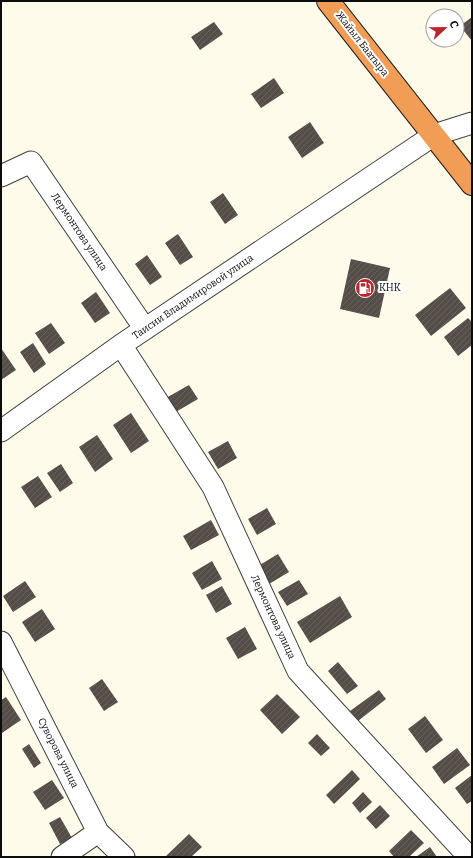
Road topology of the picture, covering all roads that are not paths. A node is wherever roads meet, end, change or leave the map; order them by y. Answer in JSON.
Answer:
{"nodes":[{"id":1,"x":328,"y":1,"type":"edge"},
{"id":2,"x":472,"y":123,"type":"edge"},
{"id":3,"x":434,"y":135,"type":"junction"},
{"id":4,"x":1,"y":176,"type":"edge"},
{"id":5,"x":472,"y":184,"type":"edge"},
{"id":6,"x":145,"y":329,"type":"junction"},
{"id":7,"x":121,"y":345,"type":"junction"},
{"id":8,"x":1,"y":431,"type":"edge"},
{"id":9,"x":1,"y":642,"type":"edge"},
{"id":10,"x":98,"y":832,"type":"junction"},
{"id":11,"x":62,"y":857,"type":"edge"},
{"id":12,"x":124,"y":857,"type":"edge"},
{"id":13,"x":469,"y":857,"type":"edge"}],
"edges":[{"from":1,"to":3,"type":"highway","name":"Жайыл Баатыра"},
{"from":2,"to":3,"type":"street"},
{"from":3,"to":5,"type":"highway","name":"Жайыл Баатыра"},
{"from":3,"to":6,"type":"street","name":"Таисии Владимировой улица"},
{"from":4,"to":6,"type":"street","name":"Лермонтова улица"},
{"from":6,"to":7,"type":"street","name":"Таисии Владимировой улица"},
{"from":7,"to":8,"type":"street","name":"Таисии Владимировой улица"},
{"from":7,"to":13,"type":"street","name":"Лермонтова улица"},
{"from":9,"to":10,"type":"street","name":"Суворова улица"},
{"from":10,"to":11,"type":"street"},
{"from":10,"to":12,"type":"street","name":"Суворова улица"}]}
